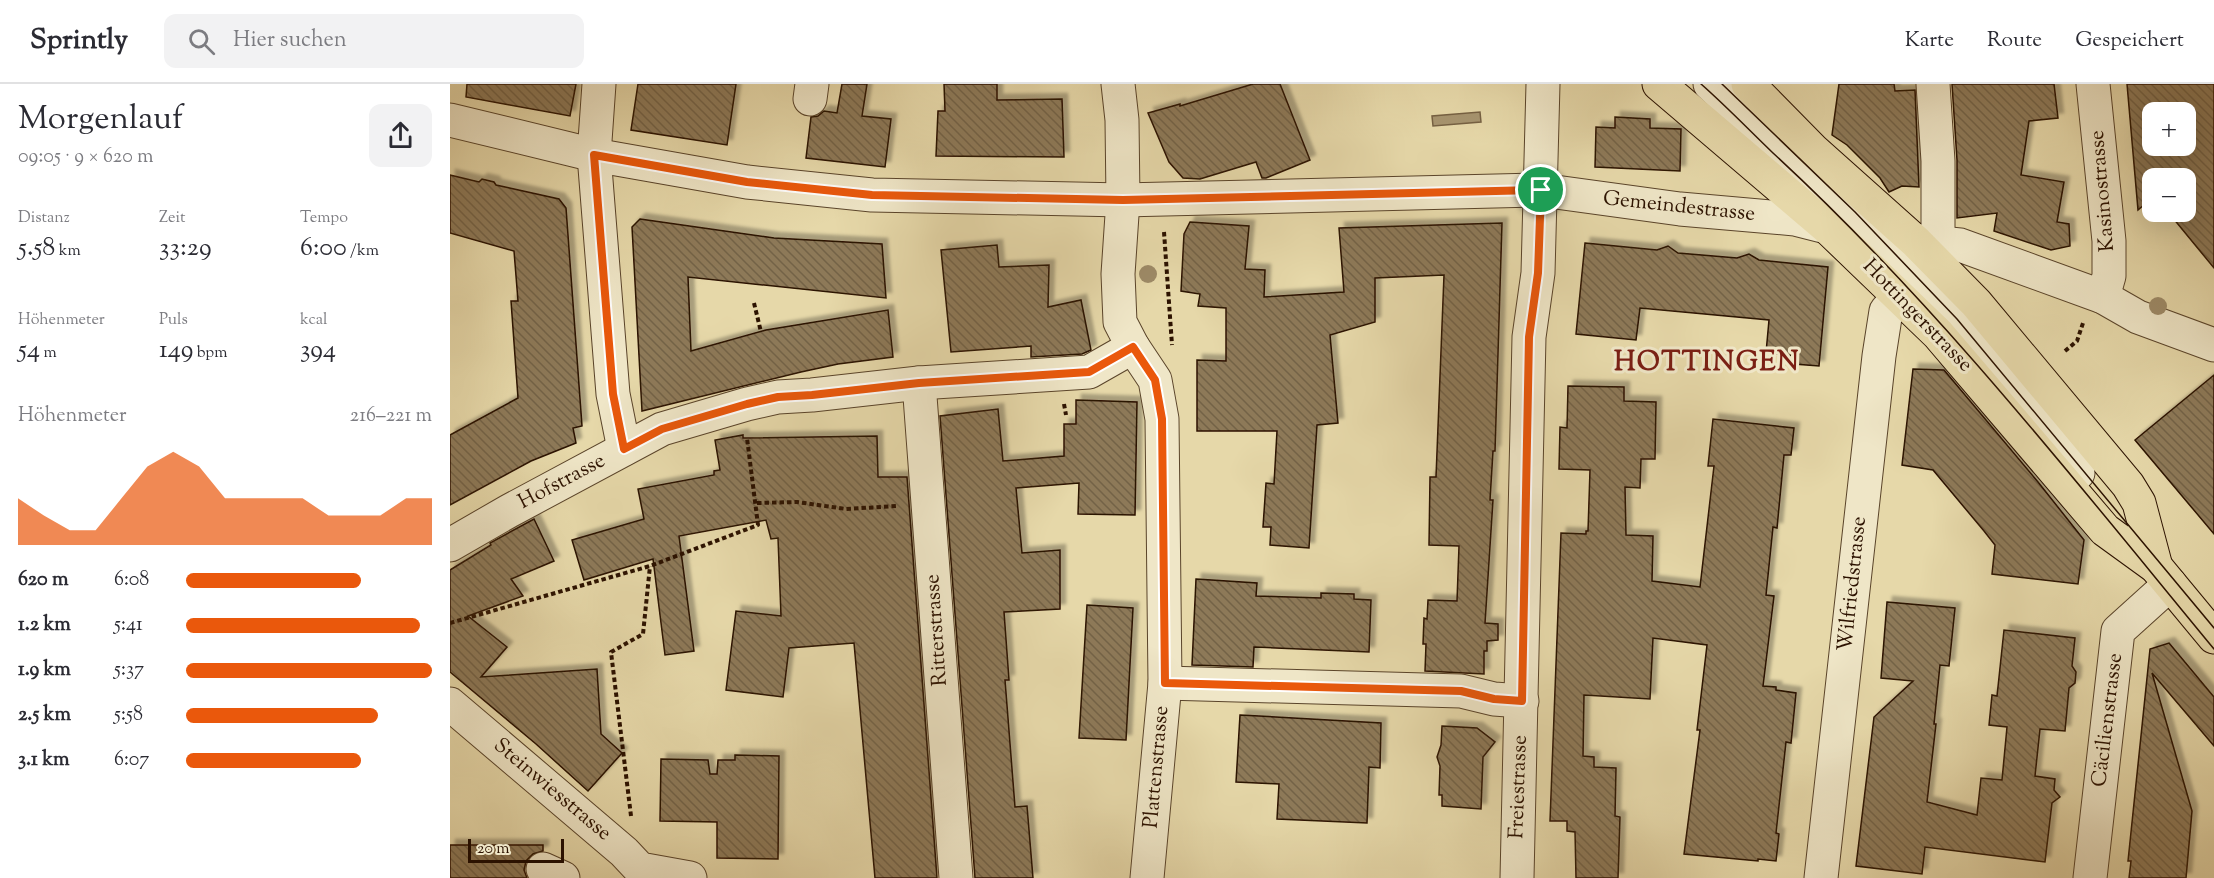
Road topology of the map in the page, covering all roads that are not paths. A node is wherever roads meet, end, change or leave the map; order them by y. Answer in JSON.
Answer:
{"nodes":[{"id":1,"x":599,"y":84,"type":"edge"},
{"id":2,"x":1118,"y":84,"type":"edge"},
{"id":3,"x":1543,"y":84,"type":"edge"},
{"id":4,"x":1659,"y":84,"type":"edge"},
{"id":5,"x":1710,"y":84,"type":"edge"},
{"id":6,"x":1748,"y":84,"type":"edge"},
{"id":7,"x":1933,"y":84,"type":"edge"},
{"id":8,"x":2093,"y":84,"type":"edge"},
{"id":9,"x":450,"y":120,"type":"edge"},
{"id":10,"x":594,"y":155,"type":"junction"},
{"id":11,"x":1541,"y":190,"type":"junction"},
{"id":12,"x":1123,"y":200,"type":"junction"},
{"id":13,"x":1828,"y":228,"type":"junction"},
{"id":14,"x":1869,"y":236,"type":"junction"},
{"id":15,"x":1927,"y":242,"type":"junction"},
{"id":16,"x":1899,"y":296,"type":"junction"},
{"id":17,"x":2095,"y":305,"type":"junction"},
{"id":18,"x":2214,"y":345,"type":"edge"},
{"id":19,"x":1133,"y":347,"type":"junction"},
{"id":20,"x":919,"y":383,"type":"junction"},
{"id":21,"x":624,"y":449,"type":"junction"},
{"id":22,"x":450,"y":545,"type":"edge"},
{"id":23,"x":2163,"y":575,"type":"junction"},
{"id":24,"x":2214,"y":637,"type":"edge"},
{"id":25,"x":1165,"y":683,"type":"junction"},
{"id":26,"x":1522,"y":701,"type":"junction"},
{"id":27,"x":450,"y":704,"type":"edge"},
{"id":28,"x":638,"y":874,"type":"edge"},
{"id":29,"x":690,"y":878,"type":"edge"},
{"id":30,"x":956,"y":878,"type":"edge"},
{"id":31,"x":1147,"y":878,"type":"edge"},
{"id":32,"x":1517,"y":878,"type":"edge"},
{"id":33,"x":1821,"y":878,"type":"edge"},
{"id":34,"x":2090,"y":878,"type":"edge"}],
"edges":[{"from":1,"to":10,"type":"street"},
{"from":2,"to":12,"type":"street","name":"Plattenstrasse"},
{"from":3,"to":11,"type":"street","name":"Freiestrasse"},
{"from":4,"to":13,"type":"main road","name":"Hottingerstrasse"},
{"from":5,"to":14,"type":"street","name":"Hottingerstrasse"},
{"from":6,"to":15,"type":"main road","name":"Hottingerstrasse"},
{"from":7,"to":15,"type":"street"},
{"from":8,"to":17,"type":"street","name":"Kasinostrasse"},
{"from":9,"to":10,"type":"street","name":"Gemeindestrasse"},
{"from":10,"to":12,"type":"street","name":"Gemeindestrasse"},
{"from":10,"to":21,"type":"street"},
{"from":11,"to":12,"type":"street","name":"Gemeindestrasse"},
{"from":11,"to":13,"type":"street","name":"Gemeindestrasse"},
{"from":11,"to":26,"type":"street","name":"Freiestrasse"},
{"from":12,"to":19,"type":"street","name":"Plattenstrasse"},
{"from":13,"to":14,"type":"street","name":"Gemeindestrasse"},
{"from":13,"to":16,"type":"main road","name":"Hottingerstrasse"},
{"from":14,"to":15,"type":"street","name":"Gemeindestrasse"},
{"from":14,"to":23,"type":"street","name":"Hottingerstrasse"},
{"from":15,"to":17,"type":"street","name":"Gemeindestrasse"},
{"from":15,"to":23,"type":"main road","name":"Hottingerstrasse"},
{"from":16,"to":23,"type":"main road","name":"Hottingerstrasse"},
{"from":16,"to":33,"type":"street","name":"Wilfriedstrasse"},
{"from":17,"to":18,"type":"street","name":"Gemeindestrasse"},
{"from":19,"to":20,"type":"street","name":"Hofstrasse"},
{"from":19,"to":25,"type":"street","name":"Plattenstrasse"},
{"from":20,"to":21,"type":"street","name":"Hofstrasse"},
{"from":20,"to":30,"type":"street","name":"Ritterstrasse"},
{"from":21,"to":22,"type":"street","name":"Hofstrasse"},
{"from":23,"to":24,"type":"main road","name":"Hottingerstrasse"},
{"from":23,"to":34,"type":"street","name":"Cäcilienstrasse"},
{"from":25,"to":26,"type":"street"},
{"from":25,"to":31,"type":"street","name":"Plattenstrasse"},
{"from":26,"to":32,"type":"street","name":"Freiestrasse"},
{"from":27,"to":28,"type":"street","name":"Steinwiesstrasse"},
{"from":28,"to":29,"type":"street","name":"Steinwiesstrasse"}]}
